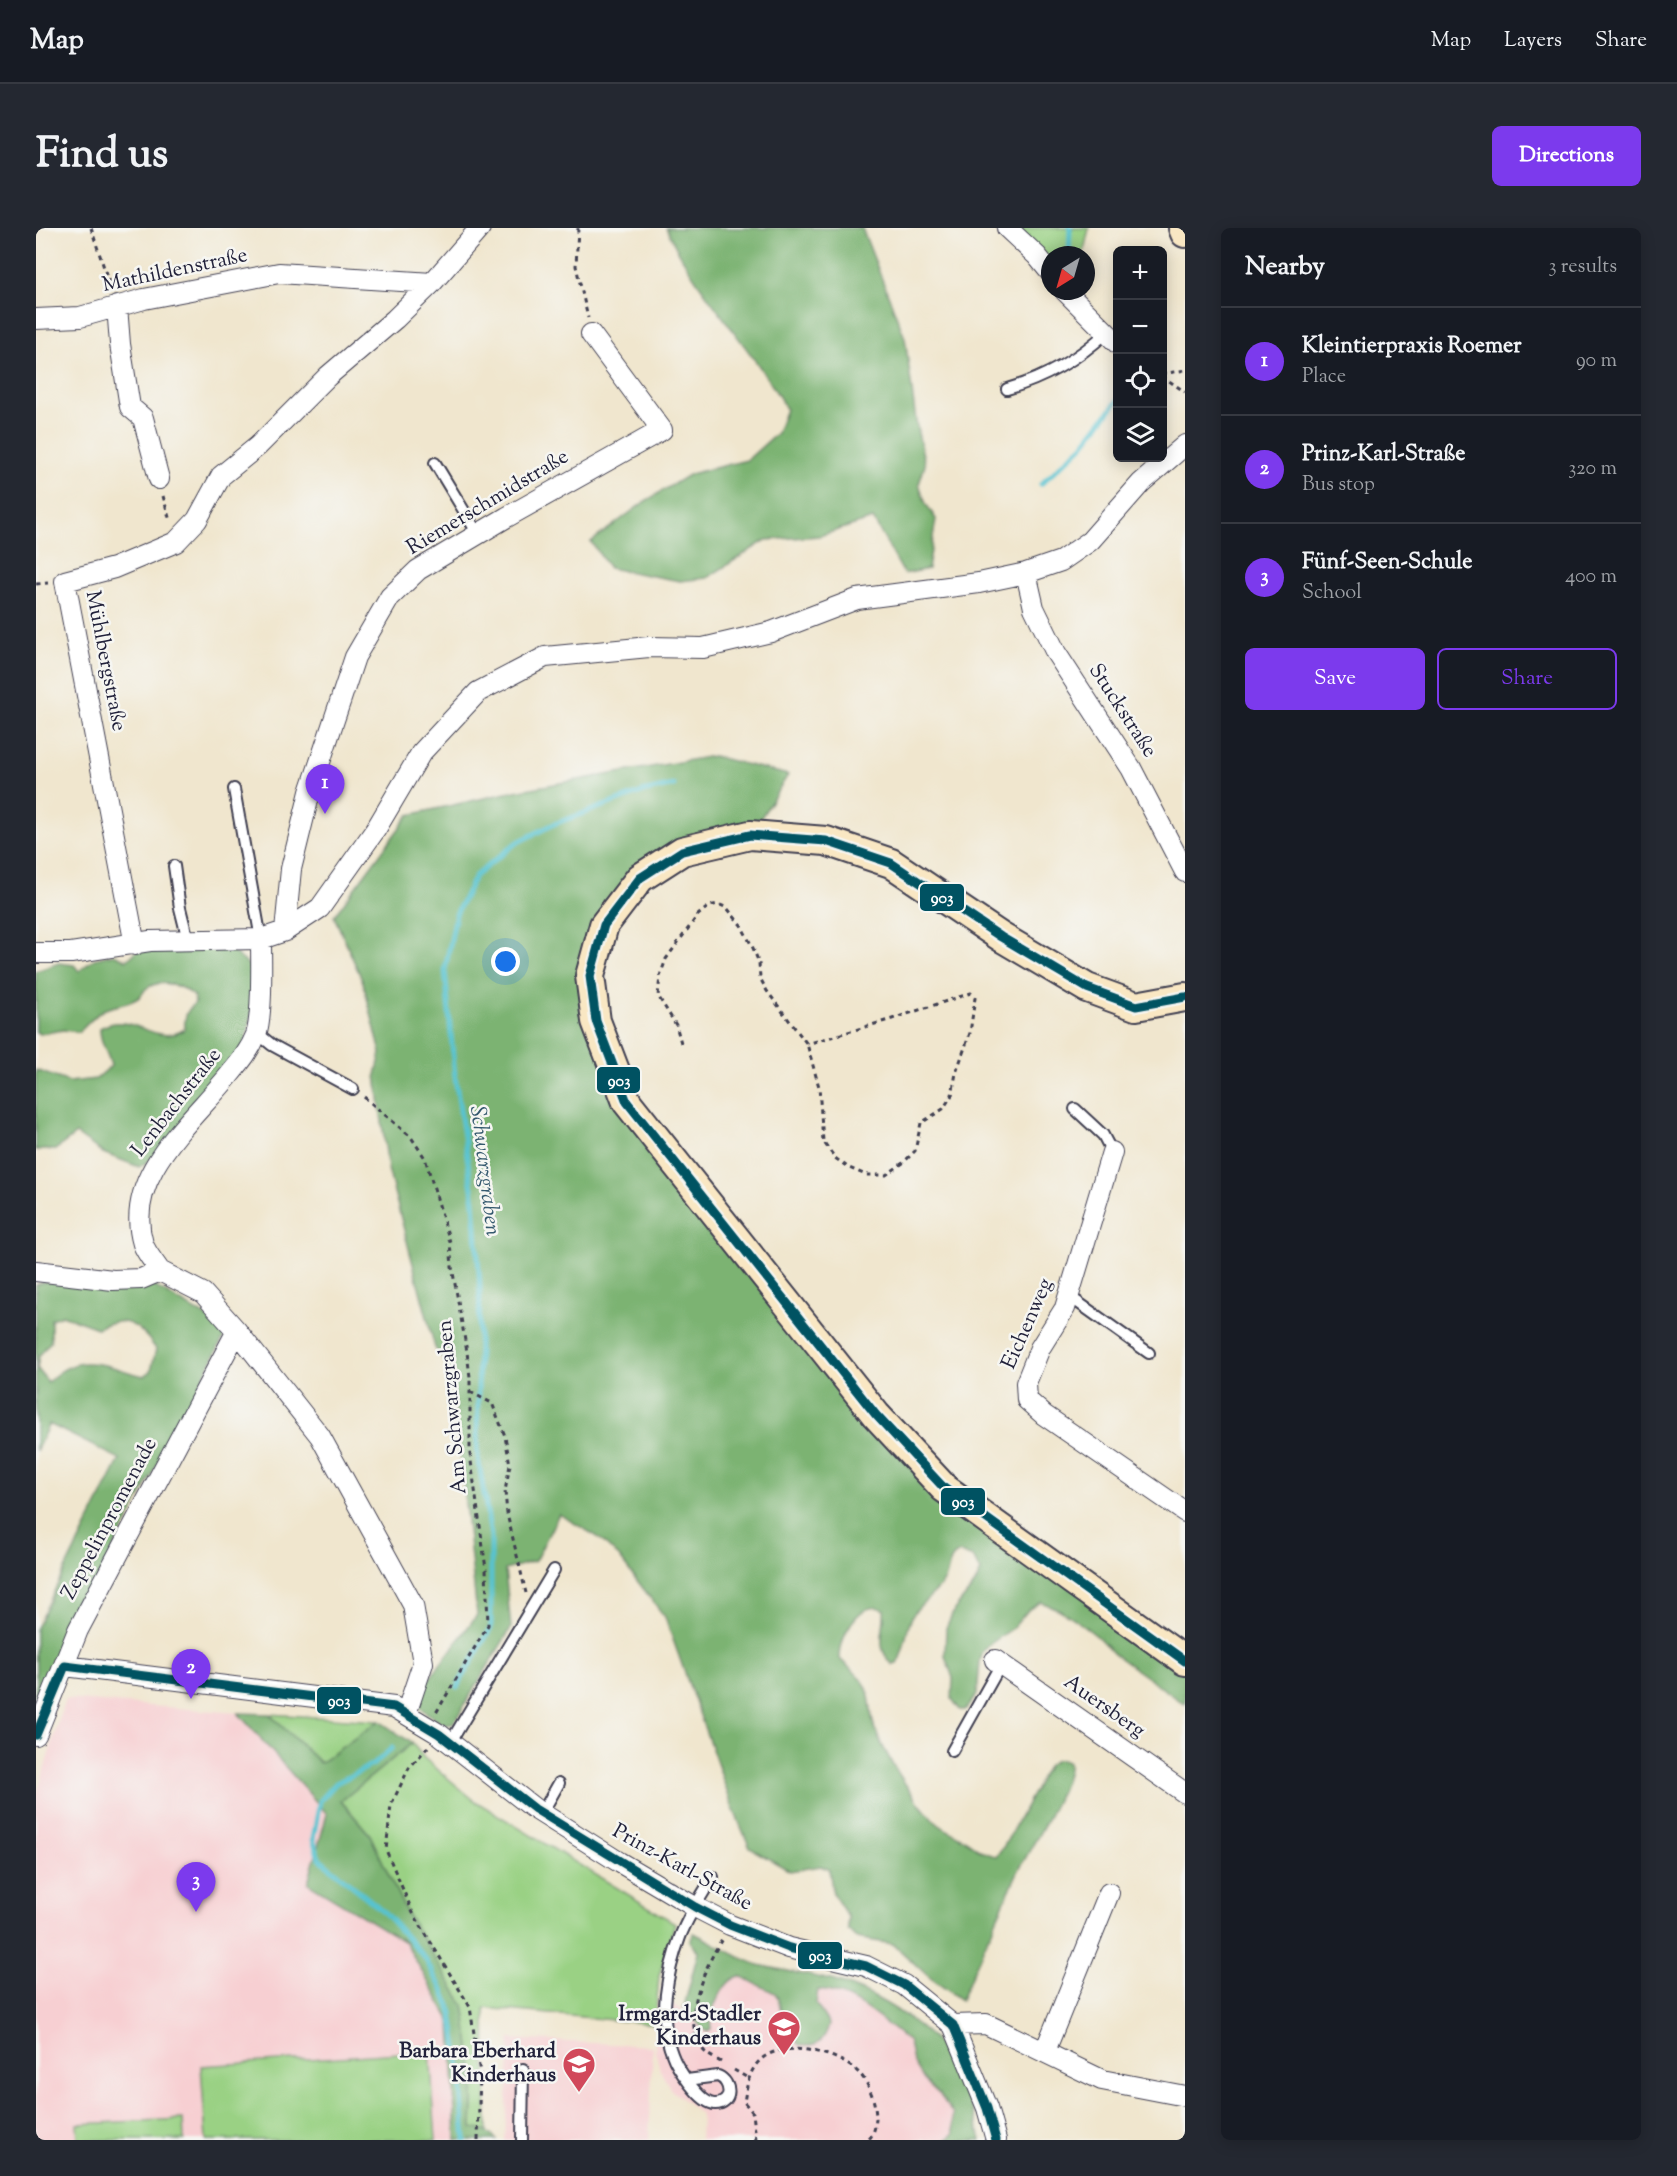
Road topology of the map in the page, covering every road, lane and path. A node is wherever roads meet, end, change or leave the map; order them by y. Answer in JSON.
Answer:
{"nodes":[{"id":1,"x":91,"y":228,"type":"edge"},
{"id":2,"x":480,"y":228,"type":"edge"},
{"id":3,"x":578,"y":228,"type":"edge"},
{"id":4,"x":1007,"y":228,"type":"edge"},
{"id":5,"x":1183,"y":228,"type":"edge"},
{"id":6,"x":1185,"y":233,"type":"edge"},
{"id":7,"x":1041,"y":261,"type":"edge"},
{"id":8,"x":432,"y":284,"type":"junction"},
{"id":9,"x":1074,"y":300,"type":"edge"},
{"id":10,"x":117,"y":306,"type":"junction"},
{"id":11,"x":36,"y":319,"type":"edge"},
{"id":12,"x":591,"y":334,"type":"joint"},
{"id":13,"x":1112,"y":338,"type":"edge"},
{"id":14,"x":1185,"y":370,"type":"edge"},
{"id":15,"x":1167,"y":373,"type":"edge"},
{"id":16,"x":1167,"y":379,"type":"edge"},
{"id":17,"x":1007,"y":389,"type":"dead end"},
{"id":18,"x":1185,"y":392,"type":"edge"},
{"id":19,"x":1185,"y":445,"type":"edge"},
{"id":20,"x":435,"y":463,"type":"dead end"},
{"id":21,"x":159,"y":479,"type":"joint"},
{"id":22,"x":478,"y":534,"type":"junction"},
{"id":23,"x":176,"y":542,"type":"junction"},
{"id":24,"x":1026,"y":573,"type":"junction"},
{"id":25,"x":234,"y":789,"type":"dead end"},
{"id":26,"x":174,"y":866,"type":"dead end"},
{"id":27,"x":1185,"y":872,"type":"edge"},
{"id":28,"x":285,"y":931,"type":"junction"},
{"id":29,"x":261,"y":939,"type":"junction"},
{"id":30,"x":188,"y":940,"type":"junction"},
{"id":31,"x":135,"y":945,"type":"junction"},
{"id":32,"x":36,"y":953,"type":"edge"},
{"id":33,"x":1185,"y":997,"type":"edge"},
{"id":34,"x":256,"y":1033,"type":"junction"},
{"id":35,"x":681,"y":1043,"type":"dead end"},
{"id":36,"x":807,"y":1044,"type":"junction"},
{"id":37,"x":353,"y":1089,"type":"joint"},
{"id":38,"x":1075,"y":1109,"type":"dead end"},
{"id":39,"x":1112,"y":1152,"type":"joint"},
{"id":40,"x":36,"y":1270,"type":"edge"},
{"id":41,"x":160,"y":1271,"type":"junction"},
{"id":42,"x":1069,"y":1296,"type":"junction"},
{"id":43,"x":237,"y":1331,"type":"junction"},
{"id":44,"x":1149,"y":1353,"type":"dead end"},
{"id":45,"x":470,"y":1392,"type":"junction"},
{"id":46,"x":1185,"y":1512,"type":"edge"},
{"id":47,"x":554,"y":1570,"type":"dead end"},
{"id":48,"x":530,"y":1610,"type":"junction"},
{"id":49,"x":998,"y":1661,"type":"joint"},
{"id":50,"x":1185,"y":1661,"type":"edge"},
{"id":51,"x":65,"y":1666,"type":"junction"},
{"id":52,"x":440,"y":1707,"type":"dead end"},
{"id":53,"x":406,"y":1714,"type":"junction"},
{"id":54,"x":36,"y":1735,"type":"edge"},
{"id":55,"x":445,"y":1738,"type":"junction"},
{"id":56,"x":952,"y":1751,"type":"dead end"},
{"id":57,"x":560,"y":1783,"type":"dead end"},
{"id":58,"x":1185,"y":1793,"type":"edge"},
{"id":59,"x":542,"y":1813,"type":"junction"},
{"id":60,"x":713,"y":1877,"type":"dead end"},
{"id":61,"x":1109,"y":1893,"type":"dead end"},
{"id":62,"x":695,"y":1907,"type":"junction"},
{"id":63,"x":730,"y":1925,"type":"junction"},
{"id":64,"x":954,"y":2025,"type":"junction"},
{"id":65,"x":1045,"y":2051,"type":"junction"},
{"id":66,"x":722,"y":2062,"type":"dead end"},
{"id":67,"x":730,"y":2068,"type":"dead end"},
{"id":68,"x":523,"y":2069,"type":"dead end"},
{"id":69,"x":748,"y":2078,"type":"junction"},
{"id":70,"x":687,"y":2080,"type":"dead end"},
{"id":71,"x":1185,"y":2096,"type":"edge"},
{"id":72,"x":478,"y":2140,"type":"edge"},
{"id":73,"x":522,"y":2140,"type":"edge"},
{"id":74,"x":756,"y":2140,"type":"edge"},
{"id":75,"x":868,"y":2140,"type":"edge"},
{"id":76,"x":996,"y":2140,"type":"edge"}],
"edges":[{"from":1,"to":10,"type":"path"},
{"from":2,"to":8,"type":"street","name":"Mühlbergstraße"},
{"from":3,"to":12,"type":"path"},
{"from":4,"to":7,"type":"street"},
{"from":5,"to":6,"type":"street"},
{"from":8,"to":10,"type":"street","name":"Mathildenstraße"},
{"from":8,"to":23,"type":"street","name":"Mühlbergstraße"},
{"from":9,"to":13,"type":"street"},
{"from":10,"to":11,"type":"street","name":"Mathildenstraße"},
{"from":10,"to":21,"type":"street"},
{"from":12,"to":22,"type":"street","name":"Riemerschmidstraße"},
{"from":13,"to":17,"type":"lane"},
{"from":14,"to":15,"type":"path"},
{"from":16,"to":18,"type":"path"},
{"from":19,"to":24,"type":"street"},
{"from":20,"to":22,"type":"lane"},
{"from":21,"to":23,"type":"path"},
{"from":22,"to":28,"type":"street","name":"Riemerschmidstraße"},
{"from":23,"to":31,"type":"street","name":"Mühlbergstraße"},
{"from":24,"to":27,"type":"street","name":"Stuckstraße"},
{"from":24,"to":28,"type":"street"},
{"from":25,"to":29,"type":"lane"},
{"from":26,"to":30,"type":"lane"},
{"from":28,"to":29,"type":"street"},
{"from":29,"to":30,"type":"street"},
{"from":29,"to":34,"type":"street","name":"Lenbachstraße"},
{"from":30,"to":31,"type":"street"},
{"from":31,"to":32,"type":"street"},
{"from":33,"to":50,"type":"street"},
{"from":34,"to":37,"type":"lane"},
{"from":34,"to":41,"type":"street","name":"Lenbachstraße"},
{"from":35,"to":36,"type":"path"},
{"from":36,"to":36,"type":"path"},
{"from":37,"to":45,"type":"path","name":"Am Schwarzgraben"},
{"from":38,"to":39,"type":"lane"},
{"from":39,"to":42,"type":"street","name":"Eichenweg"},
{"from":40,"to":41,"type":"street"},
{"from":41,"to":43,"type":"street"},
{"from":42,"to":44,"type":"lane"},
{"from":42,"to":46,"type":"street","name":"Eichenweg"},
{"from":43,"to":51,"type":"street","name":"Zeppelinpromenade"},
{"from":43,"to":53,"type":"street"},
{"from":45,"to":48,"type":"path"},
{"from":45,"to":52,"type":"path","name":"Am Schwarzgraben"},
{"from":47,"to":48,"type":"lane"},
{"from":48,"to":55,"type":"lane"},
{"from":49,"to":56,"type":"lane"},
{"from":49,"to":58,"type":"street","name":"Auersberg"},
{"from":51,"to":53,"type":"street","name":"Prinz-Karl-Straße"},
{"from":51,"to":54,"type":"street","name":"Zeppelinpromenade"},
{"from":53,"to":55,"type":"street","name":"Prinz-Karl-Straße"},
{"from":55,"to":59,"type":"street","name":"Prinz-Karl-Straße"},
{"from":55,"to":72,"type":"path"},
{"from":57,"to":59,"type":"lane"},
{"from":59,"to":62,"type":"street","name":"Prinz-Karl-Straße"},
{"from":60,"to":62,"type":"lane"},
{"from":61,"to":65,"type":"street"},
{"from":62,"to":63,"type":"street","name":"Prinz-Karl-Straße"},
{"from":62,"to":70,"type":"lane"},
{"from":63,"to":64,"type":"street","name":"Prinz-Karl-Straße"},
{"from":63,"to":66,"type":"path"},
{"from":64,"to":65,"type":"street"},
{"from":64,"to":76,"type":"street","name":"Prinz-Karl-Straße"},
{"from":65,"to":71,"type":"street"},
{"from":67,"to":69,"type":"path"},
{"from":68,"to":73,"type":"lane"},
{"from":69,"to":74,"type":"path"},
{"from":69,"to":75,"type":"path"}]}
